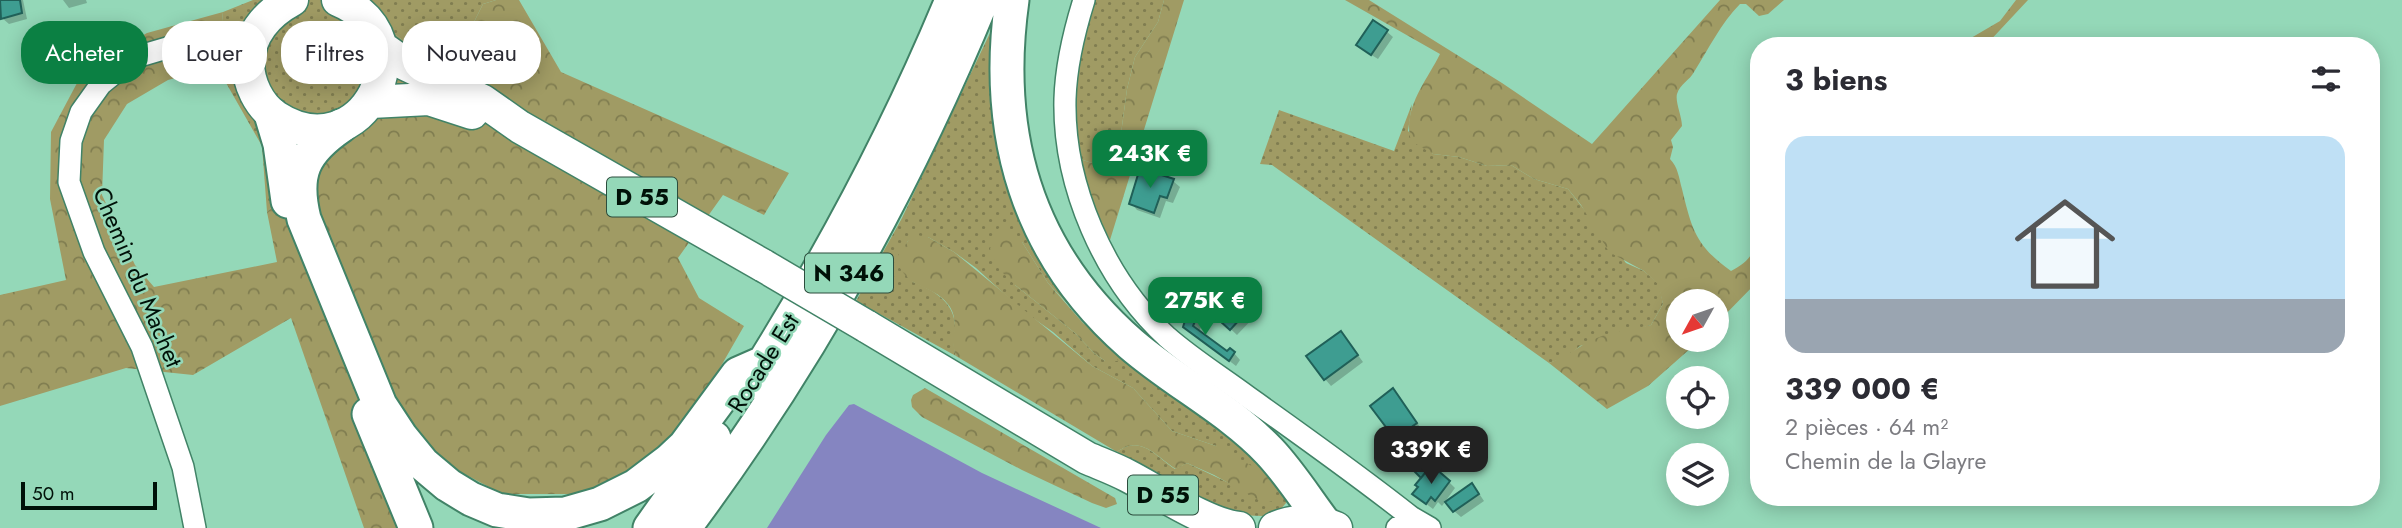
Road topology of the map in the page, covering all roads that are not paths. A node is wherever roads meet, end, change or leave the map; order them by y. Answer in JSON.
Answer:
{"nodes":[{"id":1,"x":292,"y":0,"type":"edge"},
{"id":2,"x":952,"y":0,"type":"edge"},
{"id":3,"x":982,"y":0,"type":"edge"},
{"id":4,"x":1012,"y":0,"type":"edge"},
{"id":5,"x":1084,"y":0,"type":"edge"},
{"id":6,"x":345,"y":2,"type":"edge"},
{"id":7,"x":264,"y":21,"type":"edge"},
{"id":8,"x":368,"y":21,"type":"edge"},
{"id":9,"x":162,"y":49,"type":"edge"},
{"id":10,"x":388,"y":52,"type":"edge"},
{"id":11,"x":251,"y":84,"type":"edge"},
{"id":12,"x":380,"y":84,"type":"edge"},
{"id":13,"x":371,"y":102,"type":"junction"},
{"id":14,"x":271,"y":114,"type":"junction"},
{"id":15,"x":341,"y":126,"type":"junction"},
{"id":16,"x":520,"y":127,"type":"junction"},
{"id":17,"x":763,"y":363,"type":"junction"},
{"id":18,"x":1087,"y":458,"type":"junction"},
{"id":19,"x":1404,"y":522,"type":"edge"},
{"id":20,"x":1330,"y":525,"type":"edge"},
{"id":21,"x":195,"y":528,"type":"edge"},
{"id":22,"x":416,"y":528,"type":"edge"},
{"id":23,"x":650,"y":528,"type":"edge"},
{"id":24,"x":684,"y":528,"type":"edge"},
{"id":25,"x":1184,"y":528,"type":"edge"},
{"id":26,"x":1239,"y":528,"type":"edge"},
{"id":27,"x":1275,"y":528,"type":"edge"},
{"id":28,"x":1430,"y":528,"type":"edge"}],
"edges":[{"from":1,"to":7,"type":"main road"},
{"from":2,"to":17,"type":"highway","name":"Rocade Est","number":"N 346"},
{"from":3,"to":24,"type":"highway","name":"Rocade Est","number":"N 346"},
{"from":4,"to":20,"type":"highway"},
{"from":5,"to":19,"type":"street"},
{"from":6,"to":8,"type":"main road"},
{"from":9,"to":21,"type":"street","name":"Chemin du Machet"},
{"from":10,"to":16,"type":"main road","number":"D 55"},
{"from":11,"to":14,"type":"main road"},
{"from":12,"to":13,"type":"main road"},
{"from":13,"to":15,"type":"main road"},
{"from":13,"to":16,"type":"main road","number":"D 55"},
{"from":14,"to":15,"type":"main road"},
{"from":14,"to":22,"type":"highway"},
{"from":15,"to":17,"type":"highway"},
{"from":16,"to":18,"type":"main road","number":"D 55","bridge":true},
{"from":17,"to":23,"type":"highway","name":"Rocade Est","number":"N 346"},
{"from":18,"to":25,"type":"main road","number":"D 55"},
{"from":18,"to":26,"type":"main road","number":"D 55"},
{"from":19,"to":28,"type":"street"},
{"from":20,"to":27,"type":"main road"}]}
